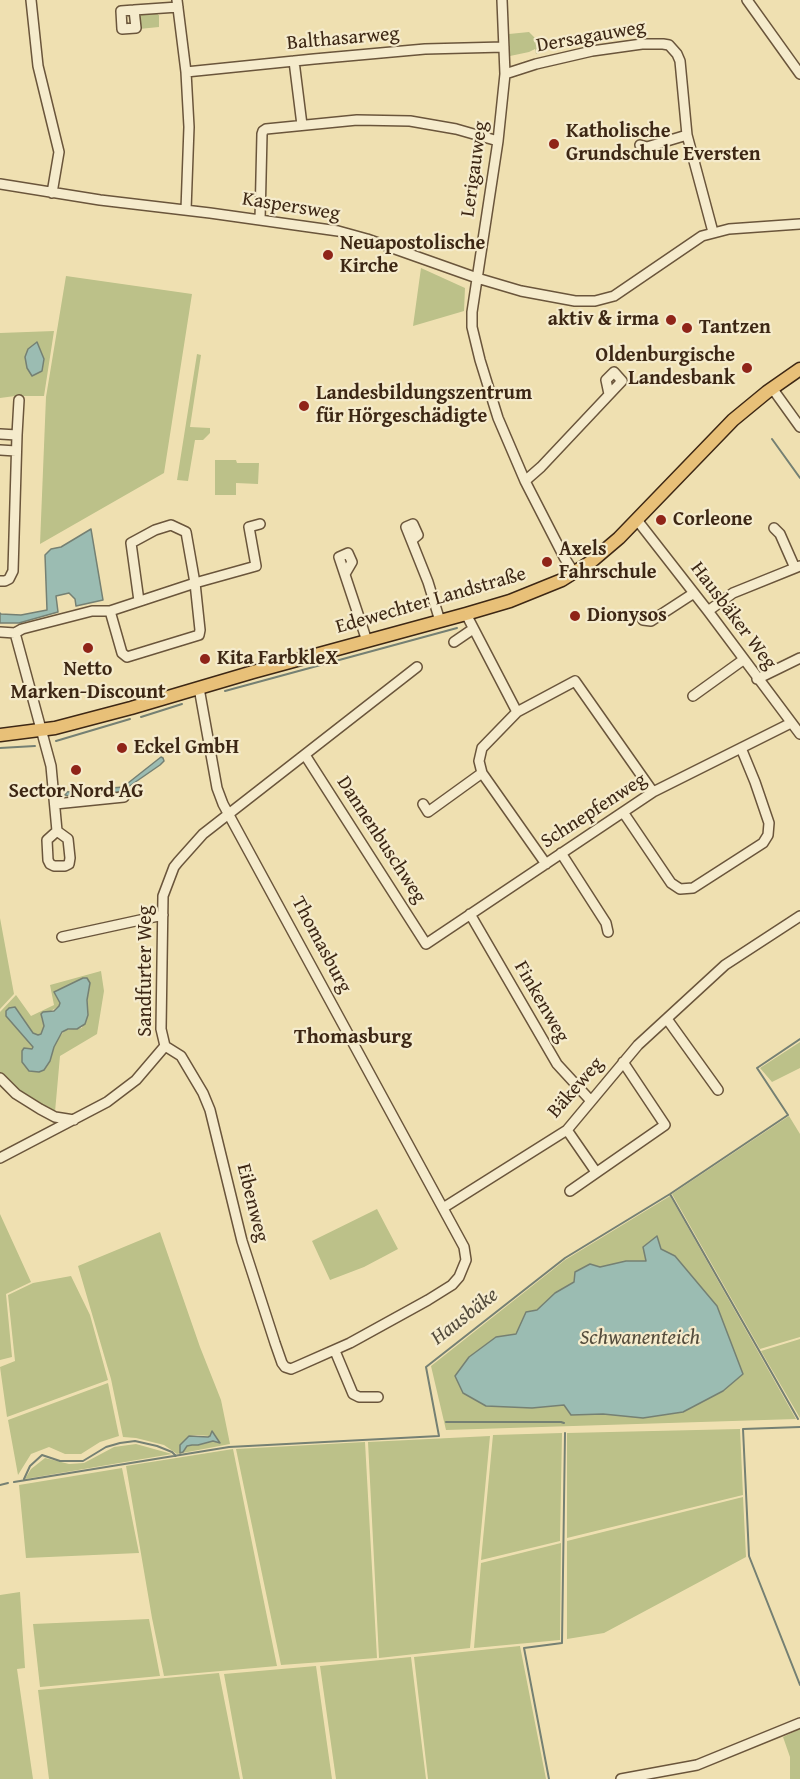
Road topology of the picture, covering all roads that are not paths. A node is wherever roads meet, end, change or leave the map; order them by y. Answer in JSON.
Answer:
{"nodes":[{"id":1,"x":31,"y":0,"type":"edge"},
{"id":2,"x":502,"y":0,"type":"edge"},
{"id":3,"x":747,"y":0,"type":"edge"},
{"id":4,"x":178,"y":3,"type":"edge"},
{"id":5,"x":134,"y":10,"type":"dead end"},
{"id":6,"x":504,"y":47,"type":"junction"},
{"id":7,"x":294,"y":61,"type":"junction"},
{"id":8,"x":186,"y":72,"type":"junction"},
{"id":9,"x":505,"y":74,"type":"junction"},
{"id":10,"x":800,"y":74,"type":"edge"},
{"id":11,"x":302,"y":125,"type":"junction"},
{"id":12,"x":687,"y":135,"type":"junction"},
{"id":13,"x":498,"y":141,"type":"junction"},
{"id":14,"x":640,"y":145,"type":"dead end"},
{"id":15,"x":0,"y":184,"type":"edge"},
{"id":16,"x":52,"y":193,"type":"junction"},
{"id":17,"x":186,"y":210,"type":"junction"},
{"id":18,"x":260,"y":219,"type":"junction"},
{"id":19,"x":800,"y":224,"type":"edge"},
{"id":20,"x":713,"y":232,"type":"junction"},
{"id":21,"x":477,"y":278,"type":"junction"},
{"id":22,"x":800,"y":369,"type":"edge"},
{"id":23,"x":772,"y":388,"type":"junction"},
{"id":24,"x":609,"y":394,"type":"dead end"},
{"id":25,"x":19,"y":400,"type":"dead end"},
{"id":26,"x":800,"y":427,"type":"edge"},
{"id":27,"x":0,"y":434,"type":"edge"},
{"id":28,"x":18,"y":435,"type":"junction"},
{"id":29,"x":0,"y":450,"type":"edge"},
{"id":30,"x":16,"y":450,"type":"junction"},
{"id":31,"x":525,"y":480,"type":"junction"},
{"id":32,"x":637,"y":520,"type":"junction"},
{"id":33,"x":260,"y":524,"type":"dead end"},
{"id":34,"x":774,"y":528,"type":"dead end"},
{"id":35,"x":412,"y":540,"type":"dead end"},
{"id":36,"x":797,"y":567,"type":"edge"},
{"id":37,"x":574,"y":573,"type":"junction"},
{"id":38,"x":345,"y":574,"type":"dead end"},
{"id":39,"x":0,"y":581,"type":"edge"},
{"id":40,"x":195,"y":584,"type":"junction"},
{"id":41,"x":694,"y":593,"type":"junction"},
{"id":42,"x":139,"y":601,"type":"junction"},
{"id":43,"x":110,"y":611,"type":"junction"},
{"id":44,"x":708,"y":611,"type":"junction"},
{"id":45,"x":466,"y":614,"type":"junction"},
{"id":46,"x":643,"y":620,"type":"dead end"},
{"id":47,"x":440,"y":621,"type":"junction"},
{"id":48,"x":474,"y":629,"type":"junction"},
{"id":49,"x":0,"y":632,"type":"edge"},
{"id":50,"x":15,"y":633,"type":"junction"},
{"id":51,"x":367,"y":641,"type":"junction"},
{"id":52,"x":454,"y":642,"type":"dead end"},
{"id":53,"x":800,"y":658,"type":"edge"},
{"id":54,"x":743,"y":660,"type":"junction"},
{"id":55,"x":417,"y":667,"type":"dead end"},
{"id":56,"x":757,"y":679,"type":"junction"},
{"id":57,"x":199,"y":688,"type":"junction"},
{"id":58,"x":693,"y":696,"type":"dead end"},
{"id":59,"x":517,"y":712,"type":"junction"},
{"id":60,"x":791,"y":723,"type":"junction"},
{"id":61,"x":42,"y":730,"type":"junction"},
{"id":62,"x":800,"y":734,"type":"edge"},
{"id":63,"x":0,"y":735,"type":"edge"},
{"id":64,"x":741,"y":748,"type":"junction"},
{"id":65,"x":305,"y":755,"type":"junction"},
{"id":66,"x":482,"y":773,"type":"junction"},
{"id":67,"x":652,"y":792,"type":"junction"},
{"id":68,"x":124,"y":797,"type":"dead end"},
{"id":69,"x":55,"y":804,"type":"junction"},
{"id":70,"x":423,"y":804,"type":"dead end"},
{"id":71,"x":623,"y":812,"type":"junction"},
{"id":72,"x":230,"y":814,"type":"junction"},
{"id":73,"x":57,"y":831,"type":"dead end"},
{"id":74,"x":561,"y":853,"type":"junction"},
{"id":75,"x":546,"y":864,"type":"junction"},
{"id":76,"x":163,"y":915,"type":"junction"},
{"id":77,"x":470,"y":915,"type":"junction"},
{"id":78,"x":800,"y":916,"type":"edge"},
{"id":79,"x":608,"y":932,"type":"dead end"},
{"id":80,"x":62,"y":937,"type":"dead end"},
{"id":81,"x":426,"y":944,"type":"joint"},
{"id":82,"x":667,"y":1019,"type":"junction"},
{"id":83,"x":165,"y":1046,"type":"junction"},
{"id":84,"x":623,"y":1062,"type":"junction"},
{"id":85,"x":0,"y":1078,"type":"edge"},
{"id":86,"x":718,"y":1090,"type":"dead end"},
{"id":87,"x":591,"y":1101,"type":"junction"},
{"id":88,"x":74,"y":1120,"type":"junction"},
{"id":89,"x":567,"y":1130,"type":"junction"},
{"id":90,"x":0,"y":1158,"type":"edge"},
{"id":91,"x":596,"y":1172,"type":"junction"},
{"id":92,"x":570,"y":1191,"type":"dead end"},
{"id":93,"x":443,"y":1208,"type":"junction"},
{"id":94,"x":334,"y":1351,"type":"junction"},
{"id":95,"x":298,"y":1366,"type":"joint"},
{"id":96,"x":378,"y":1397,"type":"dead end"},
{"id":97,"x":800,"y":1723,"type":"edge"},
{"id":98,"x":621,"y":1779,"type":"edge"}],
"edges":[{"from":1,"to":16,"type":"street"},
{"from":2,"to":6,"type":"street","name":"Lerigauweg"},
{"from":3,"to":10,"type":"street"},
{"from":4,"to":5,"type":"street"},
{"from":4,"to":8,"type":"street"},
{"from":6,"to":7,"type":"street","name":"Balthasarweg"},
{"from":6,"to":9,"type":"street","name":"Lerigauweg"},
{"from":7,"to":8,"type":"street","name":"Balthasarweg"},
{"from":7,"to":11,"type":"street"},
{"from":8,"to":17,"type":"street"},
{"from":9,"to":12,"type":"street","name":"Dersagauweg"},
{"from":9,"to":13,"type":"street","name":"Lerigauweg"},
{"from":11,"to":13,"type":"street"},
{"from":11,"to":18,"type":"street"},
{"from":12,"to":14,"type":"street"},
{"from":12,"to":20,"type":"street","name":"Dersagauweg"},
{"from":13,"to":21,"type":"street","name":"Lerigauweg"},
{"from":15,"to":16,"type":"street","name":"Kaspersweg"},
{"from":16,"to":17,"type":"street","name":"Kaspersweg"},
{"from":17,"to":18,"type":"street","name":"Kaspersweg"},
{"from":18,"to":21,"type":"street","name":"Kaspersweg"},
{"from":19,"to":20,"type":"street","name":"Kaspersweg"},
{"from":20,"to":21,"type":"street","name":"Kaspersweg"},
{"from":21,"to":31,"type":"street","name":"Lerigauweg"},
{"from":22,"to":23,"type":"main road","name":"Edewechter Landstraße"},
{"from":23,"to":26,"type":"street"},
{"from":23,"to":32,"type":"main road","name":"Edewechter Landstraße"},
{"from":24,"to":31,"type":"street"},
{"from":25,"to":28,"type":"street"},
{"from":27,"to":28,"type":"street"},
{"from":28,"to":30,"type":"street"},
{"from":29,"to":30,"type":"street"},
{"from":30,"to":39,"type":"street"},
{"from":31,"to":37,"type":"street","name":"Lerigauweg"},
{"from":32,"to":37,"type":"main road","name":"Edewechter Landstraße"},
{"from":32,"to":41,"type":"street","name":"Hausbäker Weg"},
{"from":33,"to":40,"type":"street"},
{"from":34,"to":36,"type":"street"},
{"from":35,"to":47,"type":"street"},
{"from":36,"to":44,"type":"street"},
{"from":37,"to":45,"type":"main road","name":"Edewechter Landstraße"},
{"from":38,"to":51,"type":"street"},
{"from":40,"to":42,"type":"street"},
{"from":40,"to":42,"type":"street"},
{"from":40,"to":43,"type":"street"},
{"from":41,"to":44,"type":"street","name":"Hausbäker Weg"},
{"from":41,"to":46,"type":"street"},
{"from":42,"to":43,"type":"street"},
{"from":43,"to":50,"type":"street"},
{"from":44,"to":54,"type":"street","name":"Hausbäker Weg"},
{"from":45,"to":47,"type":"main road","name":"Edewechter Landstraße"},
{"from":45,"to":48,"type":"street"},
{"from":47,"to":51,"type":"main road","name":"Edewechter Landstraße"},
{"from":48,"to":52,"type":"street"},
{"from":48,"to":59,"type":"street"},
{"from":49,"to":50,"type":"street"},
{"from":50,"to":61,"type":"street"},
{"from":51,"to":57,"type":"main road","name":"Edewechter Landstraße"},
{"from":53,"to":56,"type":"street"},
{"from":54,"to":56,"type":"street","name":"Hausbäker Weg"},
{"from":54,"to":58,"type":"street"},
{"from":55,"to":65,"type":"street","name":"Sandfurter Weg"},
{"from":56,"to":60,"type":"street","name":"Hausbäker Weg"},
{"from":57,"to":61,"type":"main road","name":"Edewechter Landstraße"},
{"from":57,"to":72,"type":"street","name":"Thomasburg"},
{"from":59,"to":66,"type":"street"},
{"from":59,"to":67,"type":"street"},
{"from":60,"to":62,"type":"street","name":"Hausbäker Weg"},
{"from":60,"to":64,"type":"street","name":"Schnepfenweg"},
{"from":61,"to":63,"type":"main road","name":"Edewechter Landstraße"},
{"from":61,"to":69,"type":"street"},
{"from":64,"to":67,"type":"street","name":"Schnepfenweg"},
{"from":64,"to":71,"type":"street"},
{"from":65,"to":72,"type":"street","name":"Sandfurter Weg"},
{"from":65,"to":81,"type":"street","name":"Dannenbuschweg"},
{"from":66,"to":70,"type":"street"},
{"from":66,"to":75,"type":"street"},
{"from":67,"to":71,"type":"street","name":"Schnepfenweg"},
{"from":68,"to":69,"type":"street"},
{"from":69,"to":73,"type":"street"},
{"from":71,"to":74,"type":"street","name":"Schnepfenweg"},
{"from":72,"to":76,"type":"street","name":"Sandfurter Weg"},
{"from":72,"to":93,"type":"street","name":"Thomasburg"},
{"from":74,"to":75,"type":"street","name":"Schnepfenweg"},
{"from":74,"to":79,"type":"street"},
{"from":75,"to":77,"type":"street","name":"Schnepfenweg"},
{"from":76,"to":80,"type":"street"},
{"from":76,"to":83,"type":"street","name":"Sandfurter Weg"},
{"from":77,"to":81,"type":"street","name":"Schnepfenweg"},
{"from":77,"to":87,"type":"street","name":"Finkenweg"},
{"from":78,"to":82,"type":"street","name":"Bäkeweg"},
{"from":82,"to":84,"type":"street","name":"Bäkeweg"},
{"from":82,"to":86,"type":"street"},
{"from":83,"to":88,"type":"street","name":"Sandfurter Weg"},
{"from":83,"to":95,"type":"street","name":"Eibenweg"},
{"from":84,"to":87,"type":"street","name":"Bäkeweg"},
{"from":84,"to":91,"type":"street"},
{"from":85,"to":88,"type":"street"},
{"from":87,"to":89,"type":"street","name":"Bäkeweg"},
{"from":88,"to":90,"type":"street","name":"Sandfurter Weg"},
{"from":89,"to":91,"type":"street"},
{"from":89,"to":93,"type":"street","name":"Bäkeweg"},
{"from":91,"to":92,"type":"street"},
{"from":93,"to":94,"type":"street","name":"Thomasburg"},
{"from":94,"to":95,"type":"street","name":"Thomasburg"},
{"from":94,"to":96,"type":"street"},
{"from":97,"to":98,"type":"street"}]}
